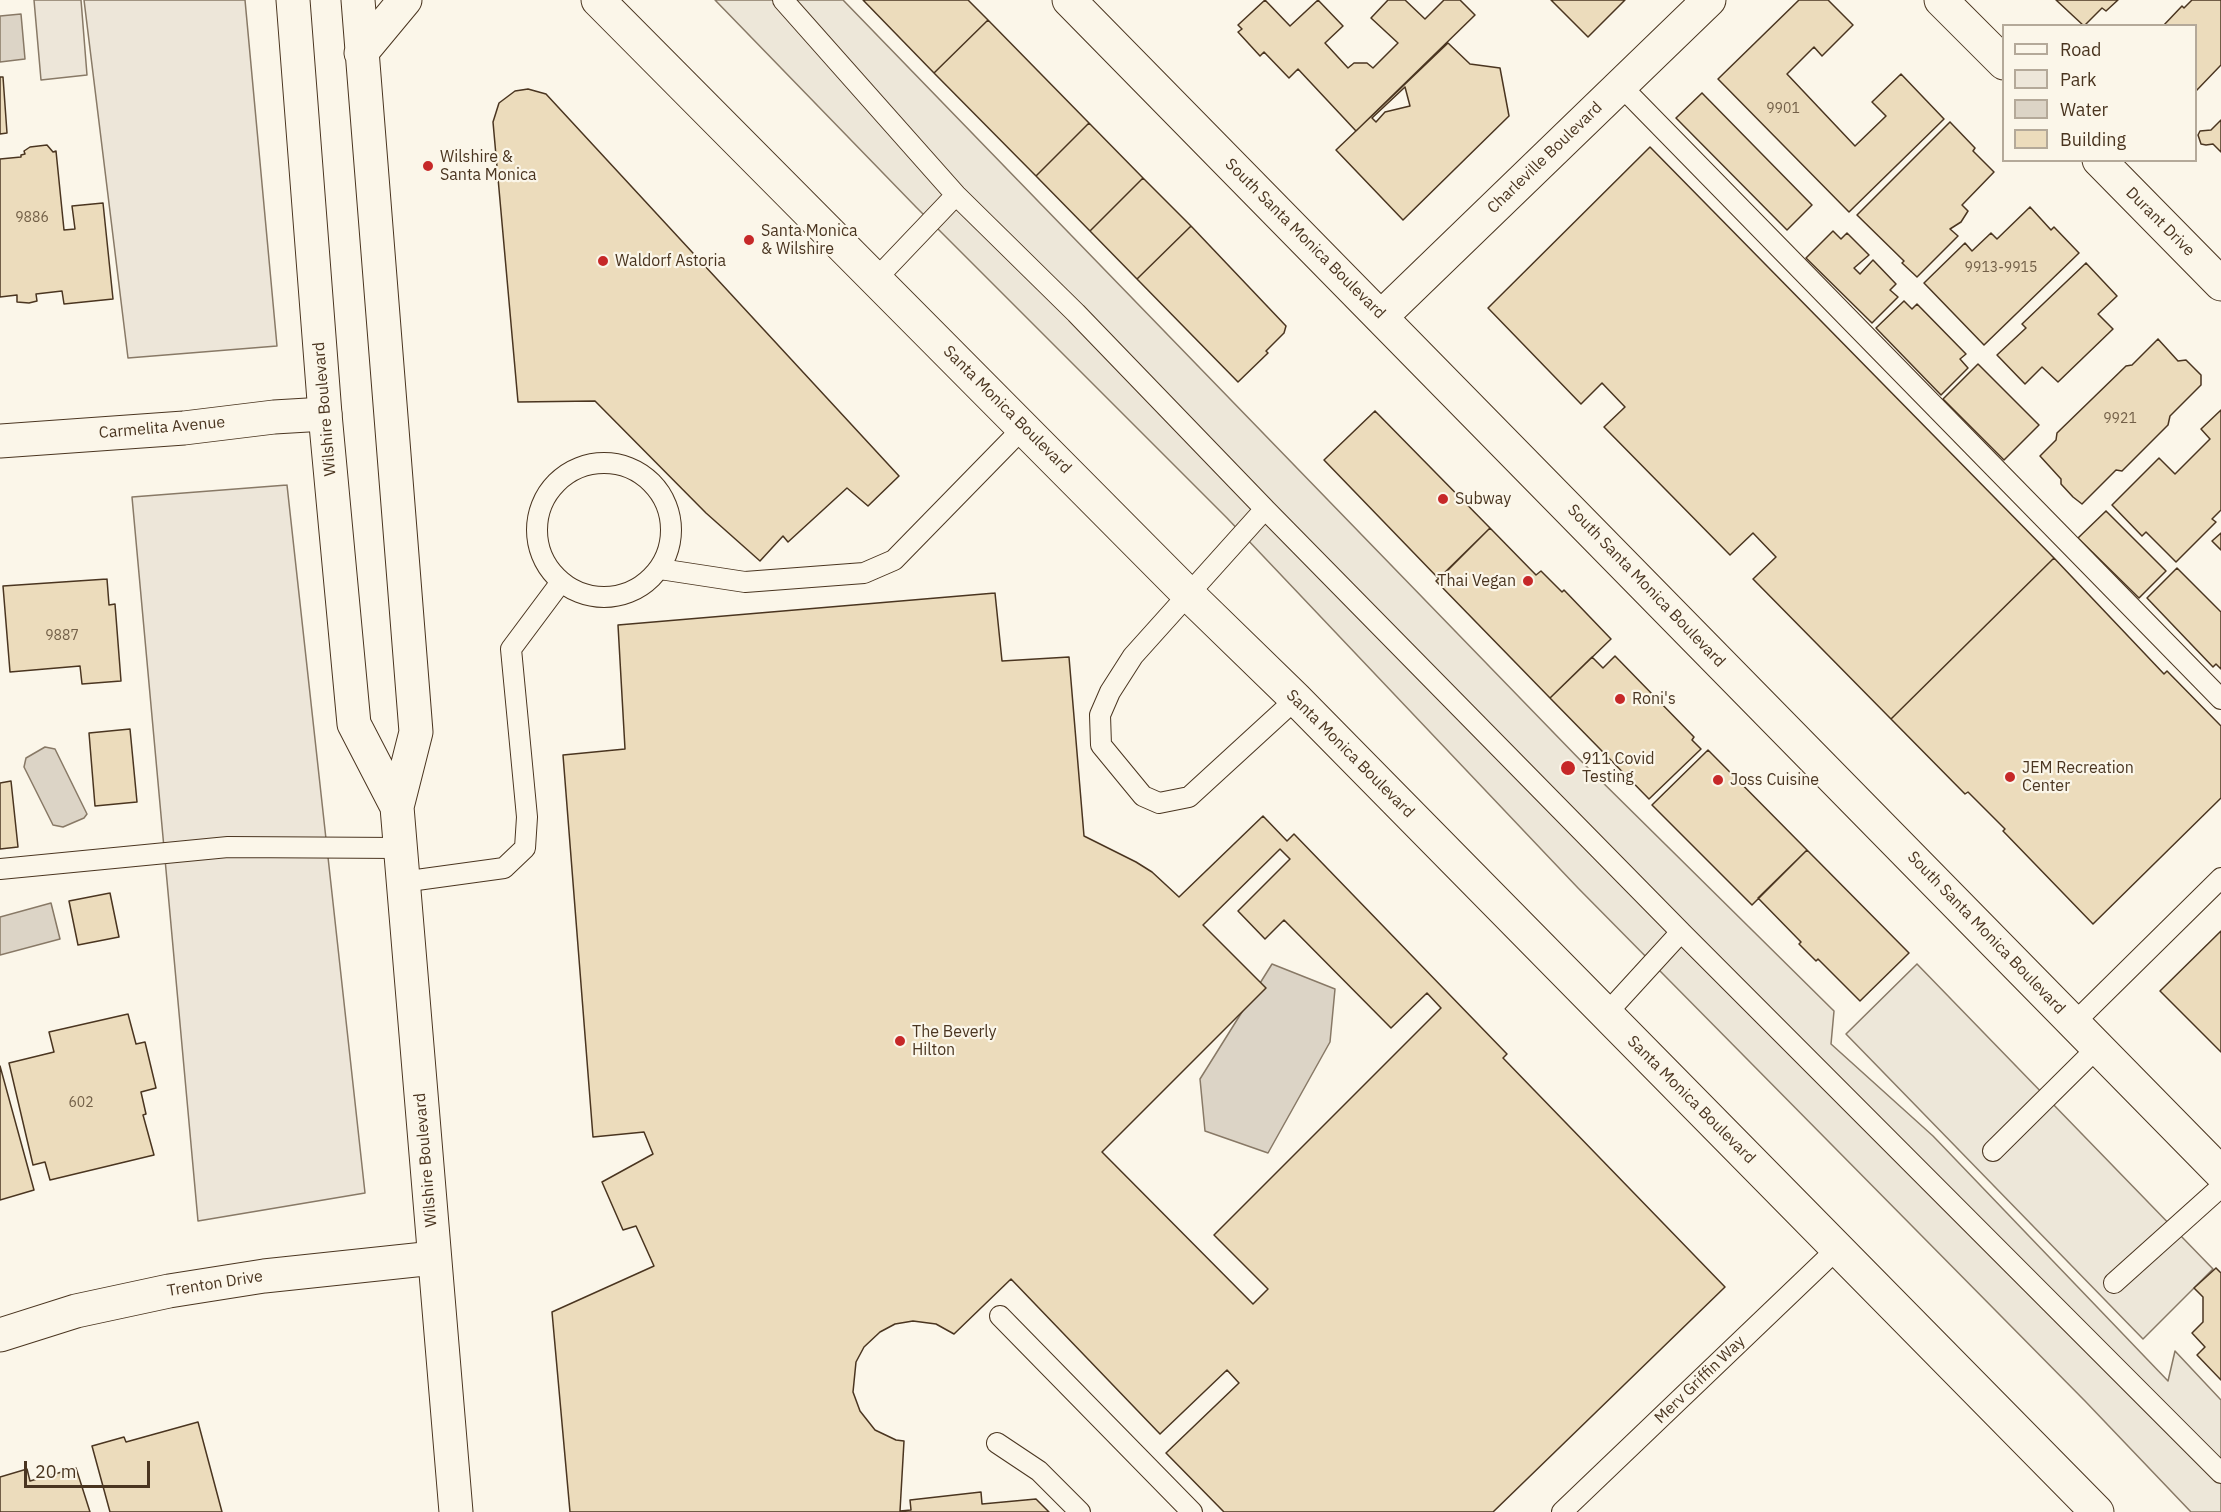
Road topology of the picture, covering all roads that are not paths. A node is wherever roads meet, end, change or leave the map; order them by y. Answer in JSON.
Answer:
{"nodes":[{"id":1,"x":293,"y":0,"type":"edge"},
{"id":2,"x":358,"y":0,"type":"edge"},
{"id":3,"x":405,"y":0,"type":"edge"},
{"id":4,"x":598,"y":0,"type":"edge"},
{"id":5,"x":783,"y":0,"type":"edge"},
{"id":6,"x":1069,"y":0,"type":"edge"},
{"id":7,"x":1709,"y":0,"type":"edge"},
{"id":8,"x":1941,"y":0,"type":"edge"},
{"id":9,"x":361,"y":53,"type":"junction"},
{"id":10,"x":2002,"y":61,"type":"edge"},
{"id":11,"x":1620,"y":86,"type":"junction"},
{"id":12,"x":2101,"y":162,"type":"edge"},
{"id":13,"x":956,"y":195,"type":"junction"},
{"id":14,"x":876,"y":279,"type":"junction"},
{"id":15,"x":2221,"y":284,"type":"edge"},
{"id":16,"x":1382,"y":317,"type":"junction"},
{"id":17,"x":325,"y":414,"type":"junction"},
{"id":18,"x":1024,"y":427,"type":"junction"},
{"id":19,"x":0,"y":441,"type":"edge"},
{"id":20,"x":1265,"y":509,"type":"junction"},
{"id":21,"x":660,"y":569,"type":"junction"},
{"id":22,"x":561,"y":582,"type":"junction"},
{"id":23,"x":1188,"y":594,"type":"junction"},
{"id":24,"x":1296,"y":699,"type":"junction"},
{"id":25,"x":2221,"y":699,"type":"edge"},
{"id":26,"x":397,"y":807,"type":"junction"},
{"id":27,"x":400,"y":848,"type":"junction"},
{"id":28,"x":0,"y":869,"type":"edge"},
{"id":29,"x":2221,"y":878,"type":"edge"},
{"id":30,"x":402,"y":882,"type":"junction"},
{"id":31,"x":1681,"y":932,"type":"junction"},
{"id":32,"x":1606,"y":1014,"type":"junction"},
{"id":33,"x":2074,"y":1023,"type":"junction"},
{"id":34,"x":2098,"y":1047,"type":"junction"},
{"id":35,"x":1993,"y":1151,"type":"dead end"},
{"id":36,"x":2221,"y":1173,"type":"edge"},
{"id":37,"x":2221,"y":1187,"type":"edge"},
{"id":38,"x":1838,"y":1248,"type":"junction"},
{"id":39,"x":434,"y":1258,"type":"junction"},
{"id":40,"x":2114,"y":1283,"type":"dead end"},
{"id":41,"x":1000,"y":1316,"type":"dead end"},
{"id":42,"x":0,"y":1335,"type":"edge"},
{"id":43,"x":997,"y":1443,"type":"dead end"},
{"id":44,"x":2221,"y":1473,"type":"edge"},
{"id":45,"x":456,"y":1512,"type":"edge"},
{"id":46,"x":1080,"y":1512,"type":"edge"},
{"id":47,"x":1192,"y":1512,"type":"edge"},
{"id":48,"x":1562,"y":1512,"type":"edge"},
{"id":49,"x":2097,"y":1512,"type":"edge"}],
"edges":[{"from":1,"to":17,"type":"main road","name":"Wilshire Boulevard"},
{"from":2,"to":9,"type":"main road","name":"Wilshire Boulevard"},
{"from":3,"to":9,"type":"main road"},
{"from":4,"to":14,"type":"main road","name":"Santa Monica Boulevard"},
{"from":5,"to":13,"type":"lane"},
{"from":6,"to":16,"type":"main road","name":"South Santa Monica Boulevard"},
{"from":7,"to":11,"type":"main road","name":"Charleville Boulevard"},
{"from":8,"to":10,"type":"main road"},
{"from":9,"to":26,"type":"main road","name":"Wilshire Boulevard"},
{"from":11,"to":16,"type":"main road","name":"Charleville Boulevard"},
{"from":11,"to":25,"type":"lane"},
{"from":12,"to":15,"type":"main road","name":"Durant Drive"},
{"from":13,"to":14,"type":"lane"},
{"from":13,"to":20,"type":"lane"},
{"from":14,"to":18,"type":"main road","name":"Santa Monica Boulevard"},
{"from":16,"to":33,"type":"main road","name":"South Santa Monica Boulevard"},
{"from":17,"to":19,"type":"main road","name":"Carmelita Avenue"},
{"from":17,"to":26,"type":"main road","name":"Wilshire Boulevard"},
{"from":18,"to":21,"type":"lane"},
{"from":18,"to":23,"type":"main road","name":"Santa Monica Boulevard"},
{"from":20,"to":23,"type":"lane"},
{"from":20,"to":31,"type":"lane"},
{"from":21,"to":22,"type":"lane"},
{"from":21,"to":22,"type":"lane"},
{"from":22,"to":30,"type":"lane"},
{"from":23,"to":24,"type":"main road","name":"Santa Monica Boulevard"},
{"from":23,"to":24,"type":"lane"},
{"from":24,"to":32,"type":"main road","name":"Santa Monica Boulevard"},
{"from":26,"to":27,"type":"main road","name":"Wilshire Boulevard"},
{"from":27,"to":28,"type":"lane"},
{"from":27,"to":30,"type":"main road","name":"Wilshire Boulevard"},
{"from":29,"to":33,"type":"lane"},
{"from":30,"to":39,"type":"main road","name":"Wilshire Boulevard"},
{"from":31,"to":32,"type":"lane"},
{"from":31,"to":44,"type":"lane"},
{"from":32,"to":38,"type":"main road","name":"Santa Monica Boulevard"},
{"from":33,"to":34,"type":"main road","name":"South Santa Monica Boulevard"},
{"from":34,"to":35,"type":"lane"},
{"from":34,"to":36,"type":"main road","name":"South Santa Monica Boulevard"},
{"from":37,"to":40,"type":"lane"},
{"from":38,"to":48,"type":"lane","name":"Merv Griffin Way"},
{"from":38,"to":49,"type":"main road","name":"Santa Monica Boulevard"},
{"from":39,"to":42,"type":"main road","name":"Trenton Drive"},
{"from":39,"to":45,"type":"main road","name":"Wilshire Boulevard"},
{"from":41,"to":47,"type":"lane"},
{"from":43,"to":46,"type":"lane"}]}
